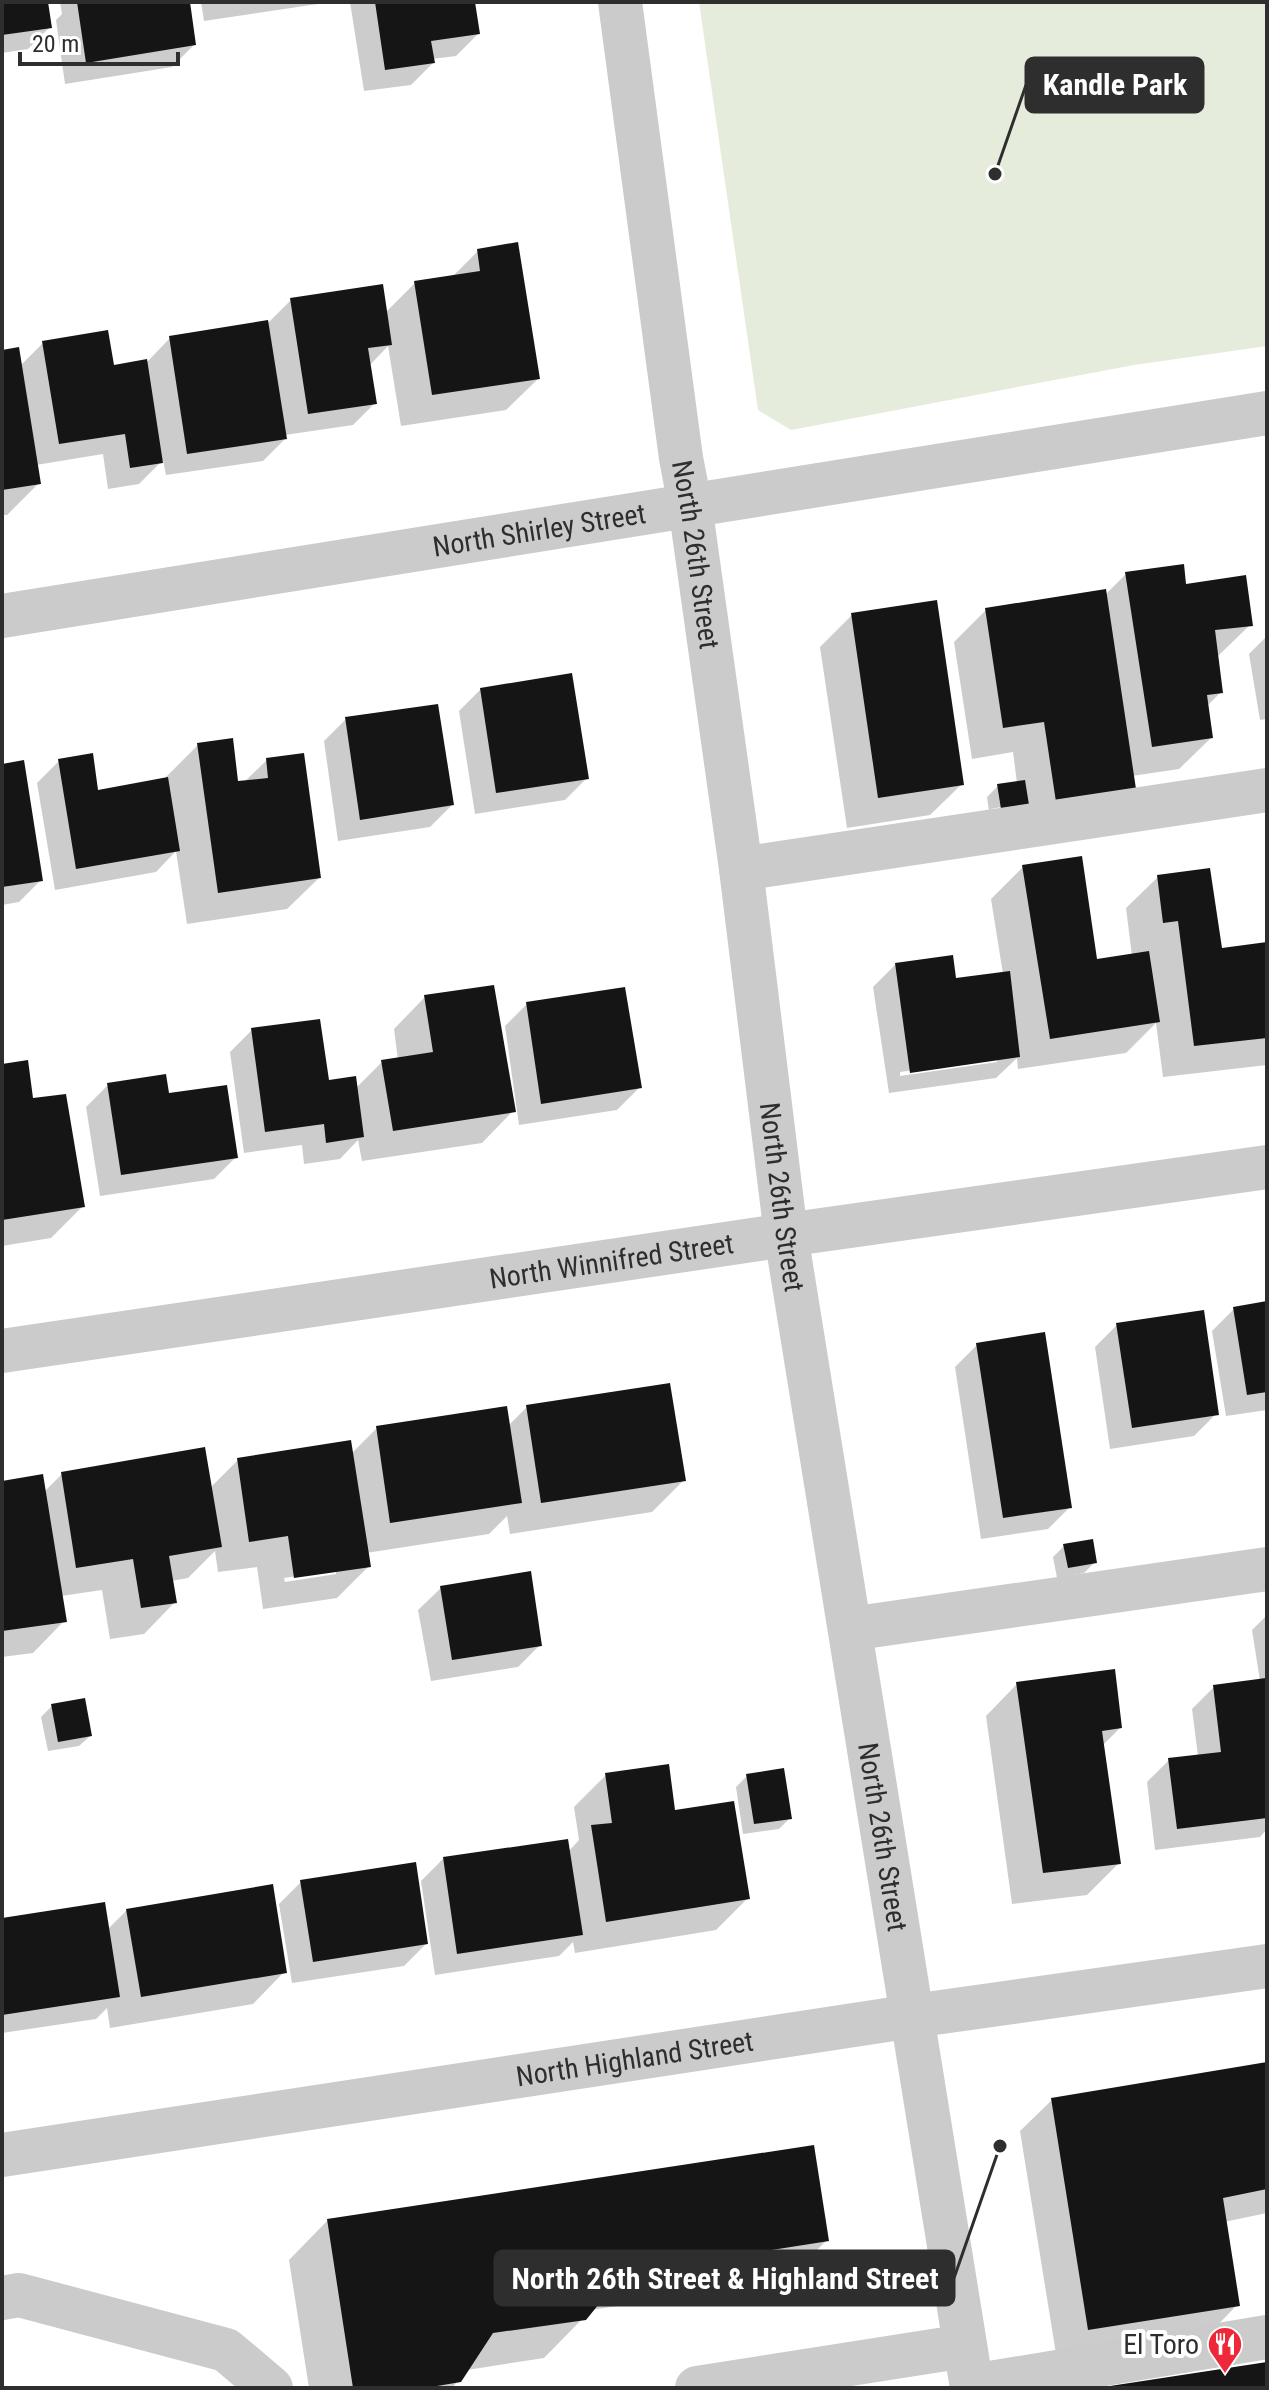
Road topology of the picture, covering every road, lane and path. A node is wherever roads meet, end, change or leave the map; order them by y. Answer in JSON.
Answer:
{"nodes":[{"id":1,"x":620,"y":2,"type":"edge"},
{"id":2,"x":1267,"y":413,"type":"edge"},
{"id":3,"x":690,"y":505,"type":"junction"},
{"id":4,"x":2,"y":616,"type":"edge"},
{"id":5,"x":1267,"y":790,"type":"edge"},
{"id":6,"x":741,"y":869,"type":"junction"},
{"id":7,"x":1267,"y":1167,"type":"edge"},
{"id":8,"x":786,"y":1235,"type":"junction"},
{"id":9,"x":2,"y":1351,"type":"edge"},
{"id":10,"x":1267,"y":1569,"type":"edge"},
{"id":11,"x":850,"y":1629,"type":"junction"},
{"id":12,"x":1267,"y":1966,"type":"edge"},
{"id":13,"x":913,"y":2016,"type":"junction"},
{"id":14,"x":2,"y":2155,"type":"edge"},
{"id":15,"x":2,"y":2298,"type":"edge"},
{"id":16,"x":1267,"y":2337,"type":"edge"},
{"id":17,"x":970,"y":2373,"type":"edge"},
{"id":18,"x":271,"y":2388,"type":"edge"},
{"id":19,"x":697,"y":2388,"type":"edge"}],
"edges":[{"from":1,"to":3,"type":"street","name":"North 26th Street"},
{"from":2,"to":3,"type":"street","name":"North Shirley Street"},
{"from":3,"to":4,"type":"street","name":"North Shirley Street"},
{"from":3,"to":6,"type":"street","name":"North 26th Street"},
{"from":5,"to":6,"type":"street"},
{"from":6,"to":8,"type":"street","name":"North 26th Street"},
{"from":7,"to":8,"type":"street","name":"North Winnifred Street"},
{"from":8,"to":9,"type":"street","name":"North Winnifred Street"},
{"from":8,"to":11,"type":"street","name":"North 26th Street"},
{"from":10,"to":11,"type":"street"},
{"from":11,"to":13,"type":"street","name":"North 26th Street"},
{"from":12,"to":13,"type":"street","name":"North Highland Street"},
{"from":13,"to":14,"type":"street","name":"North Highland Street"},
{"from":13,"to":17,"type":"street","name":"North 26th Street"},
{"from":15,"to":18,"type":"street"},
{"from":16,"to":17,"type":"street"},
{"from":17,"to":19,"type":"street"}]}
